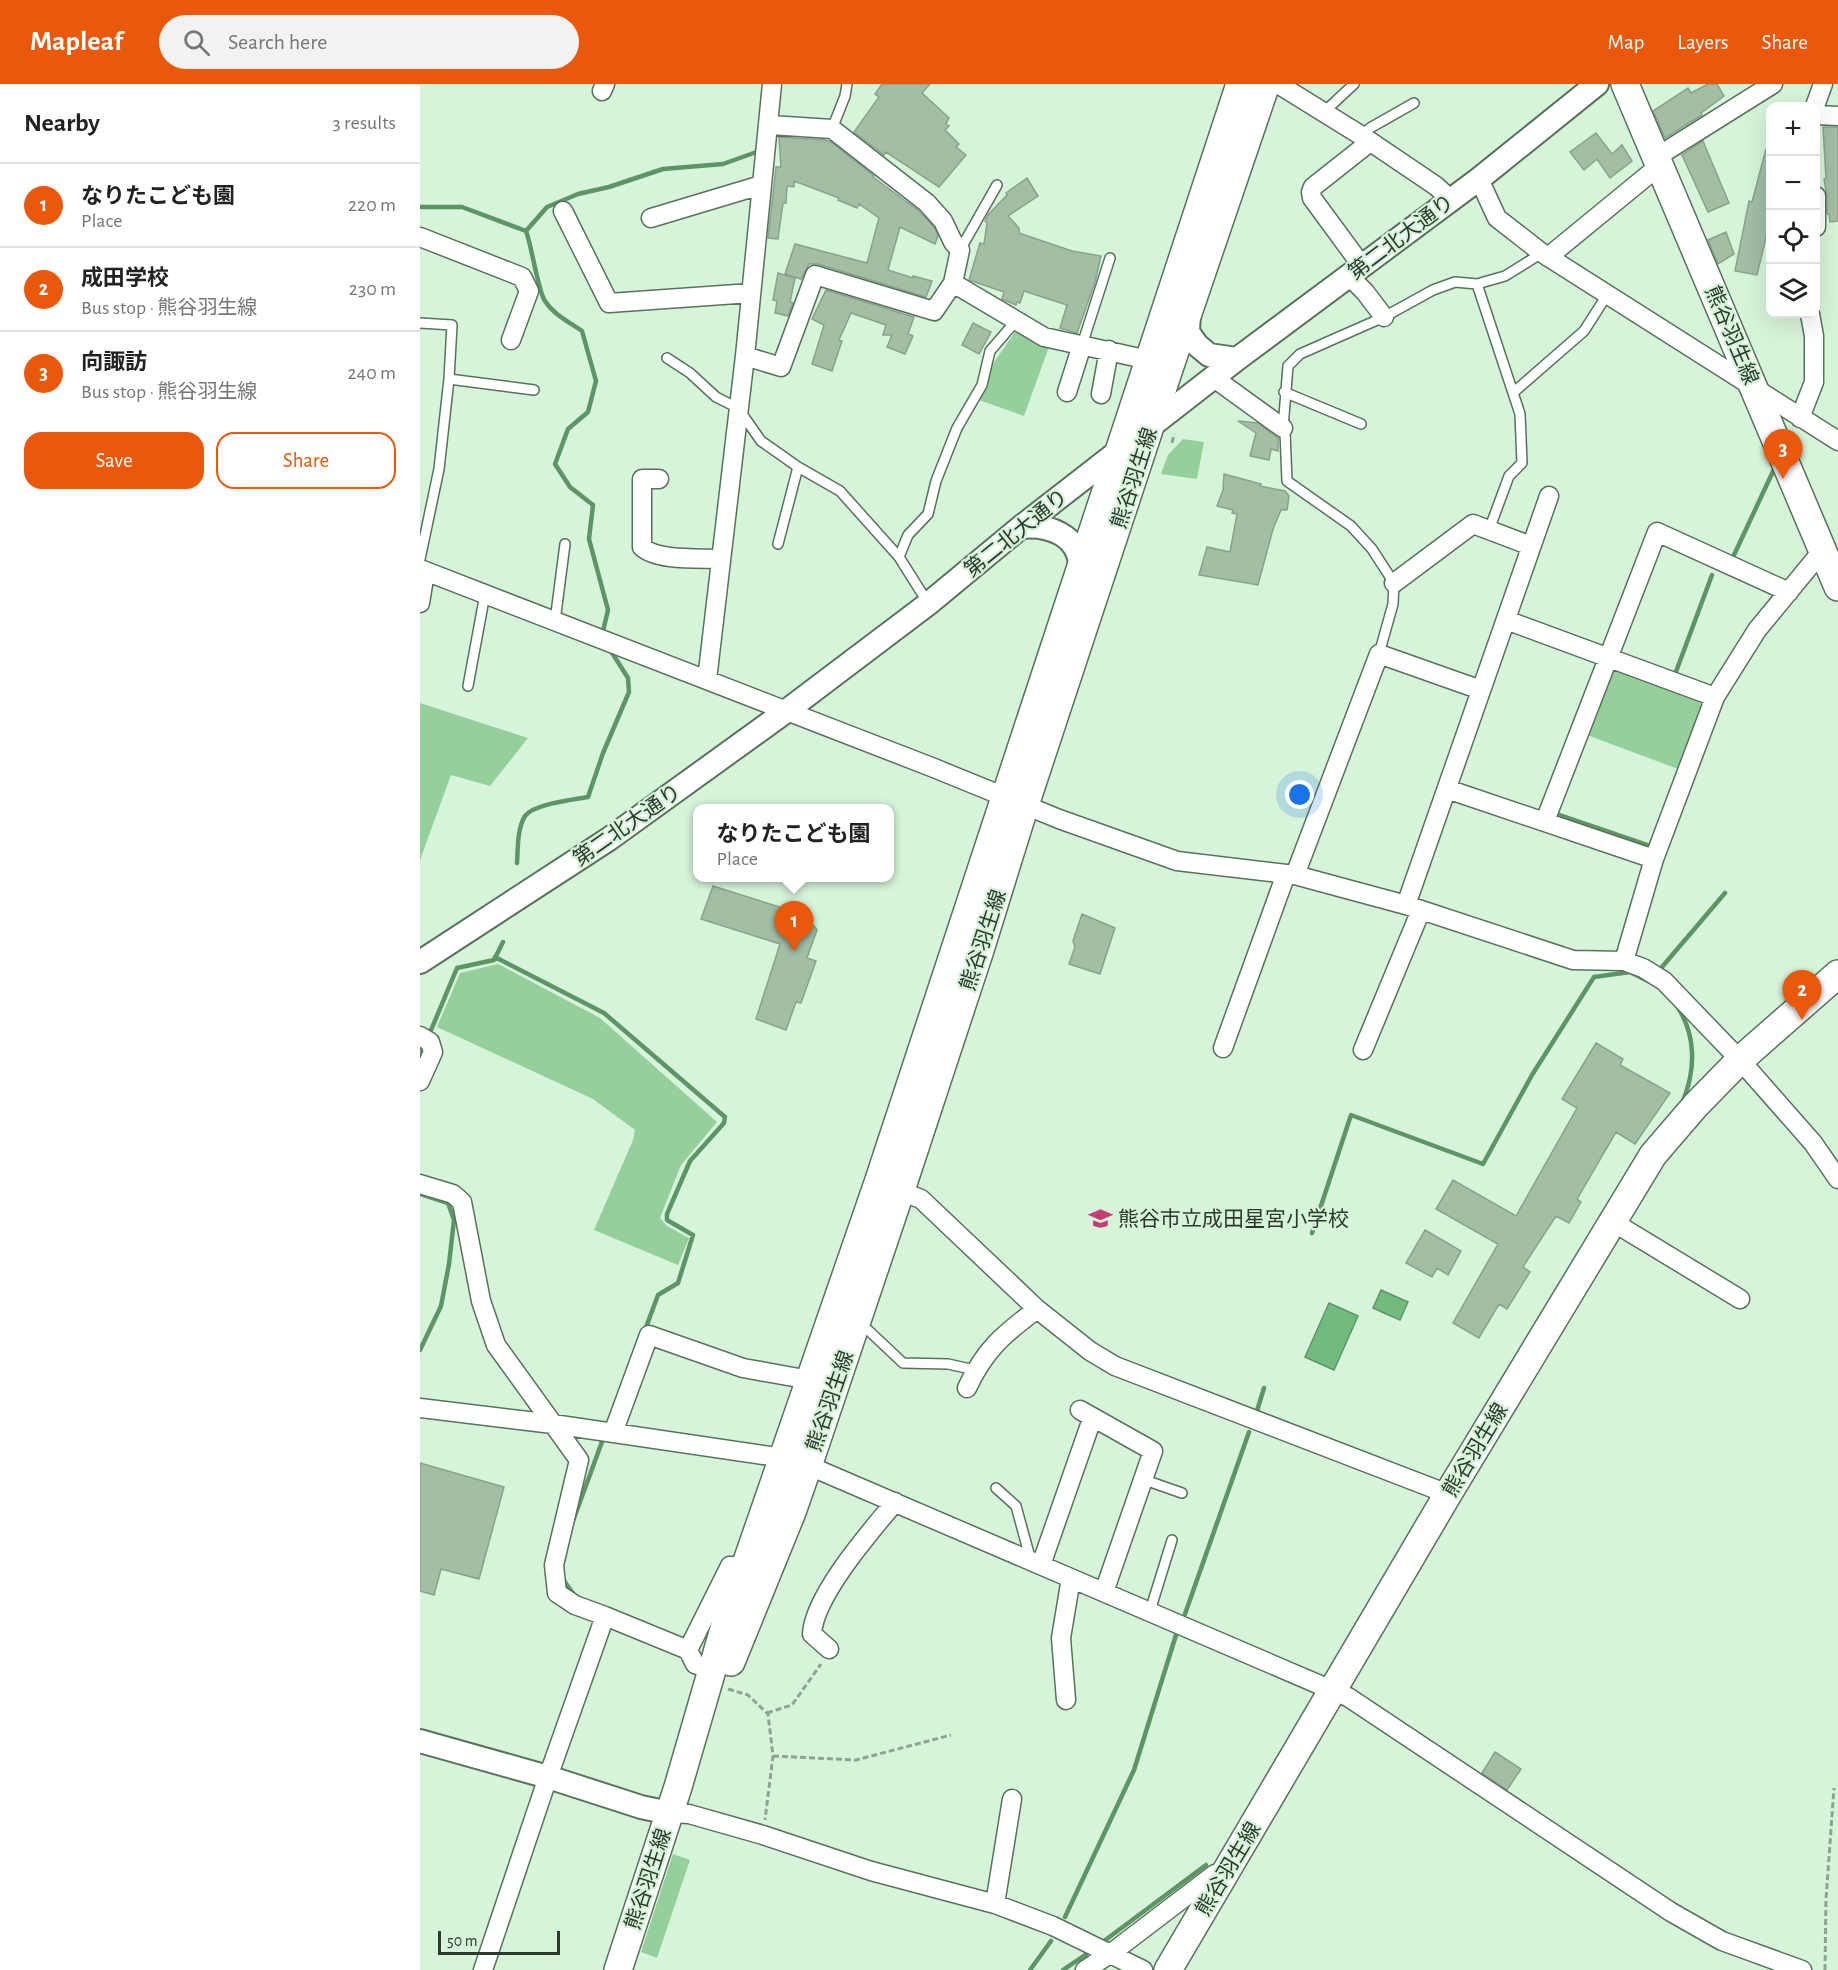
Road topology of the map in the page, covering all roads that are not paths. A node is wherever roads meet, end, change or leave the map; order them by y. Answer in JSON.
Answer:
{"nodes":[{"id":1,"x":772,"y":84,"type":"edge"},
{"id":2,"x":847,"y":84,"type":"edge"},
{"id":3,"x":1240,"y":84,"type":"edge"},
{"id":4,"x":1266,"y":84,"type":"edge"},
{"id":5,"x":1278,"y":84,"type":"edge"},
{"id":6,"x":1354,"y":84,"type":"edge"},
{"id":7,"x":1597,"y":84,"type":"edge"},
{"id":8,"x":1625,"y":84,"type":"edge"},
{"id":9,"x":1773,"y":84,"type":"edge"},
{"id":10,"x":1823,"y":84,"type":"edge"},
{"id":11,"x":1816,"y":102,"type":"edge"},
{"id":12,"x":1414,"y":103,"type":"dead end"},
{"id":13,"x":1324,"y":112,"type":"junction"},
{"id":14,"x":1820,"y":115,"type":"edge"},
{"id":15,"x":1838,"y":116,"type":"edge"},
{"id":16,"x":774,"y":129,"type":"junction"},
{"id":17,"x":832,"y":129,"type":"junction"},
{"id":18,"x":1366,"y":139,"type":"junction"},
{"id":19,"x":1657,"y":162,"type":"junction"},
{"id":20,"x":1479,"y":178,"type":"junction"},
{"id":21,"x":761,"y":185,"type":"junction"},
{"id":22,"x":997,"y":185,"type":"dead end"},
{"id":23,"x":1450,"y":199,"type":"junction"},
{"id":24,"x":563,"y":211,"type":"dead end"},
{"id":25,"x":651,"y":218,"type":"dead end"},
{"id":26,"x":420,"y":237,"type":"edge"},
{"id":27,"x":960,"y":250,"type":"junction"},
{"id":28,"x":1545,"y":255,"type":"junction"},
{"id":29,"x":1110,"y":258,"type":"dead end"},
{"id":30,"x":1356,"y":271,"type":"junction"},
{"id":31,"x":953,"y":283,"type":"junction"},
{"id":32,"x":1477,"y":284,"type":"junction"},
{"id":33,"x":751,"y":293,"type":"junction"},
{"id":34,"x":1607,"y":295,"type":"junction"},
{"id":35,"x":1189,"y":309,"type":"junction"},
{"id":36,"x":1384,"y":317,"type":"junction"},
{"id":37,"x":1810,"y":318,"type":"edge"},
{"id":38,"x":1016,"y":321,"type":"junction"},
{"id":39,"x":420,"y":323,"type":"edge"},
{"id":40,"x":511,"y":340,"type":"dead end"},
{"id":41,"x":1082,"y":345,"type":"junction"},
{"id":42,"x":1109,"y":350,"type":"junction"},
{"id":43,"x":745,"y":356,"type":"junction"},
{"id":44,"x":667,"y":358,"type":"dead end"},
{"id":45,"x":1237,"y":359,"type":"junction"},
{"id":46,"x":1159,"y":363,"type":"junction"},
{"id":47,"x":1214,"y":378,"type":"junction"},
{"id":48,"x":449,"y":379,"type":"junction"},
{"id":49,"x":534,"y":390,"type":"dead end"},
{"id":50,"x":1756,"y":390,"type":"junction"},
{"id":51,"x":1068,"y":392,"type":"dead end"},
{"id":52,"x":1284,"y":392,"type":"junction"},
{"id":53,"x":1514,"y":392,"type":"junction"},
{"id":54,"x":1101,"y":394,"type":"dead end"},
{"id":55,"x":738,"y":408,"type":"junction"},
{"id":56,"x":1800,"y":418,"type":"junction"},
{"id":57,"x":1361,"y":424,"type":"dead end"},
{"id":58,"x":1283,"y":428,"type":"junction"},
{"id":59,"x":1165,"y":435,"type":"junction"},
{"id":60,"x":1837,"y":440,"type":"edge"},
{"id":61,"x":1118,"y":453,"type":"junction"},
{"id":62,"x":798,"y":466,"type":"junction"},
{"id":63,"x":659,"y":478,"type":"dead end"},
{"id":64,"x":1549,"y":496,"type":"dead end"},
{"id":65,"x":1021,"y":527,"type":"junction"},
{"id":66,"x":1489,"y":530,"type":"junction"},
{"id":67,"x":565,"y":544,"type":"dead end"},
{"id":68,"x":778,"y":544,"type":"dead end"},
{"id":69,"x":1531,"y":546,"type":"junction"},
{"id":70,"x":899,"y":557,"type":"junction"},
{"id":71,"x":1829,"y":557,"type":"edge"},
{"id":72,"x":720,"y":560,"type":"junction"},
{"id":73,"x":1080,"y":566,"type":"junction"},
{"id":74,"x":422,"y":567,"type":"edge"},
{"id":75,"x":1395,"y":583,"type":"junction"},
{"id":76,"x":1838,"y":587,"type":"edge"},
{"id":77,"x":1789,"y":592,"type":"junction"},
{"id":78,"x":485,"y":594,"type":"junction"},
{"id":79,"x":420,"y":603,"type":"edge"},
{"id":80,"x":928,"y":604,"type":"junction"},
{"id":81,"x":1506,"y":620,"type":"junction"},
{"id":82,"x":555,"y":621,"type":"junction"},
{"id":83,"x":1378,"y":654,"type":"junction"},
{"id":84,"x":1607,"y":657,"type":"junction"},
{"id":85,"x":706,"y":680,"type":"junction"},
{"id":86,"x":468,"y":686,"type":"dead end"},
{"id":87,"x":1481,"y":690,"type":"junction"},
{"id":88,"x":1715,"y":697,"type":"junction"},
{"id":89,"x":785,"y":712,"type":"junction"},
{"id":90,"x":1447,"y":789,"type":"junction"},
{"id":91,"x":1015,"y":801,"type":"junction"},
{"id":92,"x":1545,"y":821,"type":"junction"},
{"id":93,"x":1654,"y":859,"type":"junction"},
{"id":94,"x":1290,"y":875,"type":"junction"},
{"id":95,"x":1414,"y":908,"type":"junction"},
{"id":96,"x":420,"y":960,"type":"edge"},
{"id":97,"x":1624,"y":961,"type":"junction"},
{"id":98,"x":1838,"y":974,"type":"edge"},
{"id":99,"x":424,"y":1038,"type":"edge"},
{"id":100,"x":1223,"y":1048,"type":"dead end"},
{"id":101,"x":1363,"y":1050,"type":"dead end"},
{"id":102,"x":1740,"y":1060,"type":"junction"},
{"id":103,"x":420,"y":1081,"type":"edge"},
{"id":104,"x":1838,"y":1179,"type":"edge"},
{"id":105,"x":420,"y":1184,"type":"edge"},
{"id":106,"x":890,"y":1187,"type":"junction"},
{"id":107,"x":1613,"y":1222,"type":"junction"},
{"id":108,"x":1740,"y":1299,"type":"dead end"},
{"id":109,"x":1036,"y":1308,"type":"junction"},
{"id":110,"x":868,"y":1330,"type":"dead end"},
{"id":111,"x":975,"y":1370,"type":"junction"},
{"id":112,"x":810,"y":1380,"type":"junction"},
{"id":113,"x":968,"y":1388,"type":"dead end"},
{"id":114,"x":420,"y":1408,"type":"edge"},
{"id":115,"x":553,"y":1424,"type":"junction"},
{"id":116,"x":613,"y":1433,"type":"junction"},
{"id":117,"x":796,"y":1462,"type":"junction"},
{"id":118,"x":1142,"y":1479,"type":"junction"},
{"id":119,"x":996,"y":1488,"type":"dead end"},
{"id":120,"x":1182,"y":1492,"type":"dead end"},
{"id":121,"x":1448,"y":1494,"type":"junction"},
{"id":122,"x":895,"y":1502,"type":"junction"},
{"id":123,"x":1172,"y":1540,"type":"dead end"},
{"id":124,"x":1036,"y":1563,"type":"junction"},
{"id":125,"x":746,"y":1567,"type":"junction"},
{"id":126,"x":1071,"y":1578,"type":"junction"},
{"id":127,"x":1104,"y":1592,"type":"junction"},
{"id":128,"x":1150,"y":1611,"type":"junction"},
{"id":129,"x":605,"y":1616,"type":"junction"},
{"id":130,"x":829,"y":1649,"type":"road end"},
{"id":131,"x":688,"y":1650,"type":"junction"},
{"id":132,"x":716,"y":1678,"type":"junction"},
{"id":133,"x":1334,"y":1690,"type":"junction"},
{"id":134,"x":1066,"y":1700,"type":"dead end"},
{"id":135,"x":420,"y":1741,"type":"edge"},
{"id":136,"x":548,"y":1777,"type":"junction"},
{"id":137,"x":1012,"y":1799,"type":"dead end"},
{"id":138,"x":669,"y":1813,"type":"junction"},
{"id":139,"x":1224,"y":1875,"type":"junction"},
{"id":140,"x":995,"y":1904,"type":"junction"},
{"id":141,"x":1108,"y":1953,"type":"junction"},
{"id":142,"x":483,"y":1970,"type":"edge"},
{"id":143,"x":618,"y":1970,"type":"edge"},
{"id":144,"x":1085,"y":1970,"type":"edge"},
{"id":145,"x":1143,"y":1970,"type":"edge"},
{"id":146,"x":1168,"y":1970,"type":"edge"},
{"id":147,"x":1802,"y":1970,"type":"edge"}],
"edges":[{"from":1,"to":16,"type":"street"},
{"from":2,"to":17,"type":"lane"},
{"from":3,"to":46,"type":"main road","name":"熊谷羽生線"},
{"from":4,"to":35,"type":"main road","name":"熊谷羽生線"},
{"from":5,"to":13,"type":"street"},
{"from":6,"to":13,"type":"lane"},
{"from":7,"to":20,"type":"street","name":"第二北大通り"},
{"from":8,"to":19,"type":"main road","name":"熊谷羽生線"},
{"from":9,"to":19,"type":"street"},
{"from":10,"to":11,"type":"street"},
{"from":12,"to":18,"type":"lane"},
{"from":13,"to":18,"type":"street"},
{"from":14,"to":15,"type":"street"},
{"from":16,"to":17,"type":"street"},
{"from":16,"to":21,"type":"street"},
{"from":17,"to":27,"type":"street"},
{"from":18,"to":23,"type":"street"},
{"from":18,"to":30,"type":"street"},
{"from":19,"to":28,"type":"street"},
{"from":19,"to":50,"type":"main road","name":"熊谷羽生線"},
{"from":20,"to":23,"type":"street","name":"第二北大通り"},
{"from":20,"to":28,"type":"street"},
{"from":21,"to":25,"type":"street"},
{"from":21,"to":33,"type":"street"},
{"from":22,"to":27,"type":"lane"},
{"from":23,"to":30,"type":"street","name":"第二北大通り"},
{"from":24,"to":33,"type":"street"},
{"from":26,"to":40,"type":"street"},
{"from":27,"to":31,"type":"street"},
{"from":28,"to":32,"type":"lane"},
{"from":28,"to":34,"type":"street"},
{"from":29,"to":41,"type":"lane"},
{"from":30,"to":36,"type":"street"},
{"from":30,"to":45,"type":"street","name":"第二北大通り"},
{"from":31,"to":38,"type":"street"},
{"from":31,"to":43,"type":"street"},
{"from":32,"to":36,"type":"lane"},
{"from":32,"to":53,"type":"lane"},
{"from":33,"to":43,"type":"street"},
{"from":34,"to":50,"type":"street"},
{"from":34,"to":53,"type":"lane"},
{"from":35,"to":45,"type":"street"},
{"from":35,"to":46,"type":"main road","name":"熊谷羽生線"},
{"from":36,"to":52,"type":"lane"},
{"from":37,"to":56,"type":"street"},
{"from":38,"to":41,"type":"street"},
{"from":38,"to":70,"type":"lane"},
{"from":39,"to":48,"type":"lane"},
{"from":41,"to":42,"type":"street"},
{"from":41,"to":51,"type":"street"},
{"from":42,"to":46,"type":"street"},
{"from":42,"to":54,"type":"street"},
{"from":43,"to":55,"type":"street"},
{"from":44,"to":55,"type":"lane"},
{"from":45,"to":47,"type":"street","name":"第二北大通り"},
{"from":46,"to":59,"type":"main road","name":"熊谷羽生線"},
{"from":46,"to":61,"type":"main road","name":"熊谷羽生線"},
{"from":47,"to":58,"type":"street"},
{"from":47,"to":59,"type":"street","name":"第二北大通り"},
{"from":48,"to":49,"type":"lane"},
{"from":48,"to":74,"type":"lane"},
{"from":50,"to":56,"type":"street"},
{"from":50,"to":71,"type":"main road","name":"熊谷羽生線"},
{"from":52,"to":57,"type":"lane"},
{"from":52,"to":58,"type":"lane"},
{"from":53,"to":66,"type":"lane"},
{"from":55,"to":62,"type":"lane"},
{"from":55,"to":72,"type":"street"},
{"from":56,"to":60,"type":"street"},
{"from":58,"to":75,"type":"lane"},
{"from":59,"to":61,"type":"street","name":"第二北大通り"},
{"from":59,"to":91,"type":"main road","name":"熊谷羽生線"},
{"from":61,"to":65,"type":"street","name":"第二北大通り"},
{"from":61,"to":73,"type":"main road","name":"熊谷羽生線"},
{"from":62,"to":68,"type":"lane"},
{"from":62,"to":70,"type":"lane"},
{"from":63,"to":72,"type":"street"},
{"from":64,"to":69,"type":"street"},
{"from":65,"to":73,"type":"street"},
{"from":65,"to":80,"type":"street","name":"第二北大通り"},
{"from":66,"to":69,"type":"street"},
{"from":66,"to":75,"type":"street"},
{"from":67,"to":82,"type":"lane"},
{"from":69,"to":81,"type":"street"},
{"from":70,"to":80,"type":"lane"},
{"from":71,"to":76,"type":"main road","name":"熊谷羽生線"},
{"from":71,"to":77,"type":"street"},
{"from":72,"to":85,"type":"street"},
{"from":73,"to":91,"type":"main road","name":"熊谷羽生線"},
{"from":74,"to":78,"type":"street"},
{"from":74,"to":79,"type":"street"},
{"from":75,"to":83,"type":"lane"},
{"from":77,"to":84,"type":"street"},
{"from":77,"to":88,"type":"street"},
{"from":78,"to":82,"type":"street"},
{"from":78,"to":86,"type":"lane"},
{"from":80,"to":89,"type":"street","name":"第二北大通り"},
{"from":81,"to":84,"type":"street"},
{"from":81,"to":87,"type":"street"},
{"from":82,"to":85,"type":"street"},
{"from":83,"to":87,"type":"street"},
{"from":83,"to":94,"type":"street"},
{"from":84,"to":88,"type":"street"},
{"from":84,"to":92,"type":"street"},
{"from":85,"to":89,"type":"street"},
{"from":87,"to":90,"type":"street"},
{"from":88,"to":93,"type":"street"},
{"from":89,"to":91,"type":"street"},
{"from":89,"to":96,"type":"street","name":"第二北大通り"},
{"from":90,"to":92,"type":"street"},
{"from":90,"to":95,"type":"street"},
{"from":91,"to":94,"type":"street"},
{"from":91,"to":106,"type":"main road","name":"熊谷羽生線"},
{"from":92,"to":93,"type":"street"},
{"from":93,"to":97,"type":"street"},
{"from":94,"to":95,"type":"street"},
{"from":94,"to":100,"type":"street"},
{"from":95,"to":97,"type":"street"},
{"from":95,"to":101,"type":"street"},
{"from":97,"to":102,"type":"street"},
{"from":98,"to":102,"type":"main road","name":"熊谷羽生線"},
{"from":99,"to":103,"type":"street"},
{"from":102,"to":104,"type":"street"},
{"from":102,"to":107,"type":"main road","name":"熊谷羽生線"},
{"from":105,"to":115,"type":"street"},
{"from":106,"to":109,"type":"street"},
{"from":106,"to":112,"type":"main road","name":"熊谷羽生線"},
{"from":106,"to":117,"type":"main road","name":"熊谷羽生線"},
{"from":107,"to":108,"type":"street"},
{"from":107,"to":121,"type":"main road","name":"熊谷羽生線"},
{"from":109,"to":111,"type":"street"},
{"from":109,"to":121,"type":"street"},
{"from":110,"to":111,"type":"lane"},
{"from":111,"to":113,"type":"street"},
{"from":112,"to":116,"type":"street"},
{"from":112,"to":117,"type":"main road","name":"熊谷羽生線"},
{"from":114,"to":115,"type":"street"},
{"from":115,"to":116,"type":"street"},
{"from":115,"to":129,"type":"street"},
{"from":116,"to":117,"type":"street"},
{"from":117,"to":122,"type":"street"},
{"from":117,"to":125,"type":"main road","name":"熊谷羽生線"},
{"from":117,"to":132,"type":"main road","name":"熊谷羽生線"},
{"from":118,"to":120,"type":"lane"},
{"from":118,"to":124,"type":"street"},
{"from":118,"to":127,"type":"street"},
{"from":119,"to":124,"type":"lane"},
{"from":121,"to":133,"type":"main road","name":"熊谷羽生線"},
{"from":122,"to":124,"type":"street"},
{"from":122,"to":130,"type":"street"},
{"from":123,"to":128,"type":"lane"},
{"from":124,"to":126,"type":"street"},
{"from":125,"to":131,"type":"street"},
{"from":125,"to":132,"type":"main road","name":"熊谷羽生線"},
{"from":126,"to":127,"type":"street"},
{"from":126,"to":134,"type":"street"},
{"from":127,"to":128,"type":"street"},
{"from":128,"to":133,"type":"street"},
{"from":129,"to":131,"type":"street"},
{"from":129,"to":136,"type":"street"},
{"from":131,"to":132,"type":"street"},
{"from":132,"to":138,"type":"main road","name":"熊谷羽生線"},
{"from":133,"to":139,"type":"main road","name":"熊谷羽生線"},
{"from":133,"to":147,"type":"street"},
{"from":135,"to":136,"type":"street"},
{"from":136,"to":138,"type":"street"},
{"from":136,"to":142,"type":"street"},
{"from":137,"to":140,"type":"street"},
{"from":138,"to":140,"type":"street"},
{"from":138,"to":143,"type":"main road","name":"熊谷羽生線"},
{"from":139,"to":141,"type":"street"},
{"from":139,"to":146,"type":"main road","name":"熊谷羽生線"},
{"from":140,"to":141,"type":"street"},
{"from":141,"to":144,"type":"street"},
{"from":141,"to":145,"type":"street"}]}
